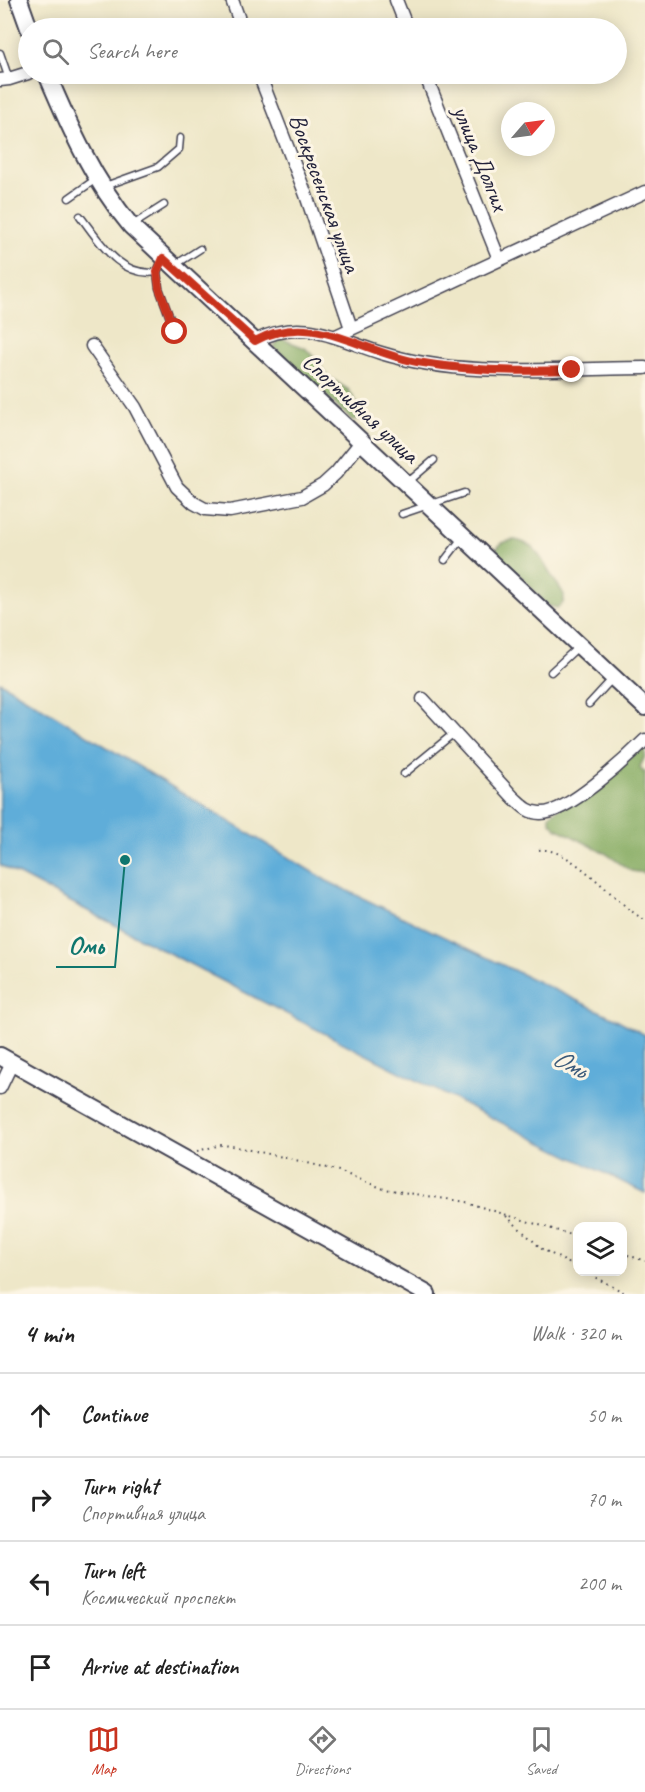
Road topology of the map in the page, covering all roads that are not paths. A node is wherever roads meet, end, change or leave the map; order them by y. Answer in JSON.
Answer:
{"nodes":[{"id":1,"x":19,"y":0,"type":"edge"},
{"id":2,"x":232,"y":0,"type":"edge"},
{"id":3,"x":396,"y":0,"type":"edge"},
{"id":4,"x":25,"y":18,"type":"edge"},
{"id":5,"x":238,"y":18,"type":"edge"},
{"id":6,"x":403,"y":18,"type":"edge"},
{"id":7,"x":0,"y":53,"type":"edge"},
{"id":8,"x":4,"y":80,"type":"edge"},
{"id":9,"x":51,"y":84,"type":"edge"},
{"id":10,"x":263,"y":84,"type":"edge"},
{"id":11,"x":429,"y":84,"type":"edge"},
{"id":12,"x":180,"y":138,"type":"dead end"},
{"id":13,"x":99,"y":183,"type":"junction"},
{"id":14,"x":645,"y":192,"type":"edge"},
{"id":15,"x":69,"y":198,"type":"dead end"},
{"id":16,"x":164,"y":205,"type":"dead end"},
{"id":17,"x":80,"y":216,"type":"dead end"},
{"id":18,"x":131,"y":226,"type":"junction"},
{"id":19,"x":200,"y":249,"type":"dead end"},
{"id":20,"x":499,"y":259,"type":"junction"},
{"id":21,"x":164,"y":265,"type":"junction"},
{"id":22,"x":351,"y":328,"type":"junction"},
{"id":23,"x":175,"y":332,"type":"dead end"},
{"id":24,"x":336,"y":336,"type":"junction"},
{"id":25,"x":255,"y":341,"type":"junction"},
{"id":26,"x":92,"y":346,"type":"dead end"},
{"id":27,"x":645,"y":368,"type":"edge"},
{"id":28,"x":361,"y":442,"type":"junction"},
{"id":29,"x":434,"y":460,"type":"dead end"},
{"id":30,"x":406,"y":484,"type":"junction"},
{"id":31,"x":464,"y":493,"type":"dead end"},
{"id":32,"x":428,"y":505,"type":"junction"},
{"id":33,"x":402,"y":514,"type":"dead end"},
{"id":34,"x":463,"y":538,"type":"junction"},
{"id":35,"x":445,"y":560,"type":"dead end"},
{"id":36,"x":579,"y":645,"type":"junction"},
{"id":37,"x":551,"y":672,"type":"dead end"},
{"id":38,"x":614,"y":678,"type":"junction"},
{"id":39,"x":423,"y":699,"type":"dead end"},
{"id":40,"x":589,"y":705,"type":"dead end"},
{"id":41,"x":645,"y":707,"type":"edge"},
{"id":42,"x":454,"y":733,"type":"junction"},
{"id":43,"x":645,"y":740,"type":"edge"},
{"id":44,"x":404,"y":774,"type":"dead end"},
{"id":45,"x":6,"y":1059,"type":"edge"},
{"id":46,"x":0,"y":1088,"type":"edge"},
{"id":47,"x":427,"y":1294,"type":"edge"}],
"edges":[{"from":1,"to":4,"type":"street"},
{"from":2,"to":5,"type":"street"},
{"from":3,"to":6,"type":"street"},
{"from":7,"to":8,"type":"lane"},
{"from":9,"to":13,"type":"street","name":"Спортивная улица"},
{"from":10,"to":22,"type":"street","name":"Воскресенская улица"},
{"from":11,"to":20,"type":"street","name":"улица Долгих"},
{"from":12,"to":13,"type":"lane"},
{"from":13,"to":15,"type":"lane"},
{"from":13,"to":18,"type":"street","name":"Спортивная улица"},
{"from":14,"to":20,"type":"street"},
{"from":16,"to":18,"type":"lane"},
{"from":17,"to":21,"type":"lane"},
{"from":18,"to":21,"type":"street","name":"Спортивная улица"},
{"from":19,"to":21,"type":"lane"},
{"from":20,"to":22,"type":"street"},
{"from":21,"to":23,"type":"lane"},
{"from":21,"to":25,"type":"street","name":"Спортивная улица"},
{"from":22,"to":24,"type":"street"},
{"from":24,"to":25,"type":"street"},
{"from":24,"to":27,"type":"street"},
{"from":25,"to":28,"type":"street","name":"Спортивная улица"},
{"from":26,"to":28,"type":"street"},
{"from":28,"to":30,"type":"street","name":"Спортивная улица"},
{"from":29,"to":30,"type":"lane"},
{"from":30,"to":32,"type":"street","name":"Спортивная улица"},
{"from":31,"to":32,"type":"lane"},
{"from":32,"to":33,"type":"lane"},
{"from":32,"to":34,"type":"street","name":"Спортивная улица"},
{"from":34,"to":35,"type":"lane"},
{"from":34,"to":36,"type":"street","name":"Спортивная улица"},
{"from":36,"to":37,"type":"lane"},
{"from":36,"to":38,"type":"street","name":"Спортивная улица"},
{"from":38,"to":40,"type":"lane"},
{"from":38,"to":41,"type":"street","name":"Спортивная улица"},
{"from":39,"to":42,"type":"street"},
{"from":42,"to":43,"type":"street"},
{"from":42,"to":44,"type":"lane"},
{"from":45,"to":46,"type":"street"},
{"from":45,"to":47,"type":"street"}]}
